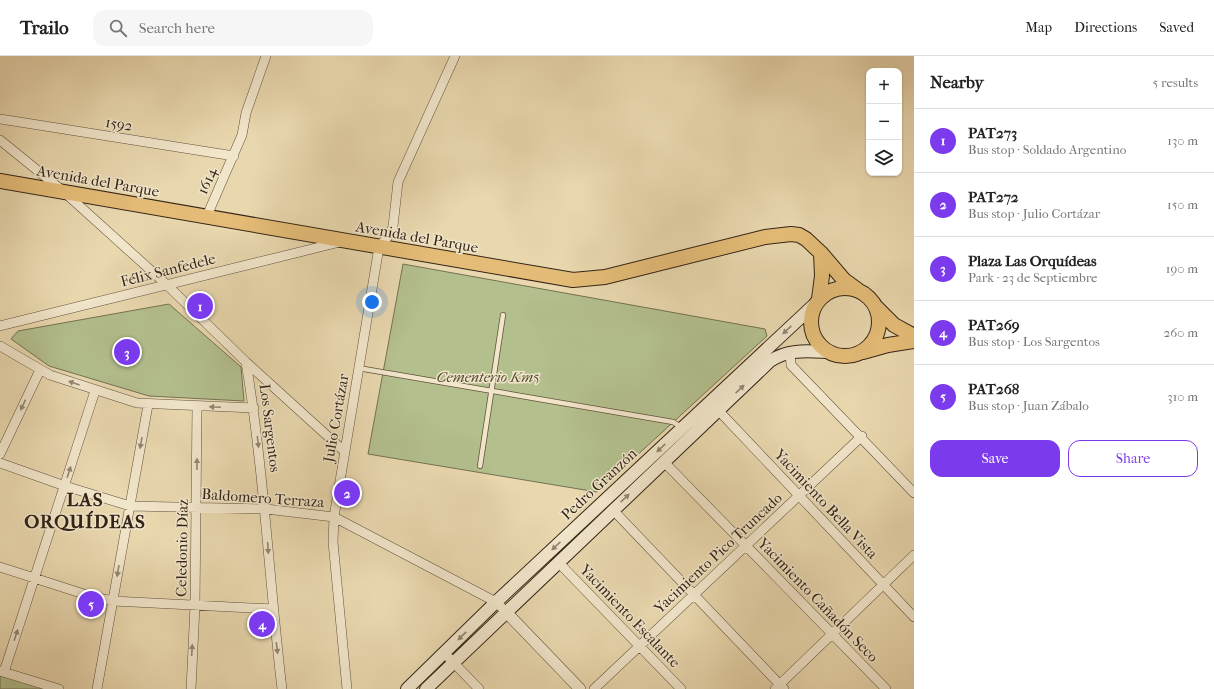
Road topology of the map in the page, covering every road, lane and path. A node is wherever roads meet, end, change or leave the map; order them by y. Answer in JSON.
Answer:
{"nodes":[{"id":1,"x":266,"y":56,"type":"edge"},
{"id":2,"x":454,"y":56,"type":"edge"},
{"id":3,"x":0,"y":119,"type":"edge"},
{"id":4,"x":0,"y":140,"type":"edge"},
{"id":5,"x":234,"y":156,"type":"junction"},
{"id":6,"x":0,"y":181,"type":"edge"},
{"id":7,"x":64,"y":192,"type":"junction"},
{"id":8,"x":206,"y":218,"type":"junction"},
{"id":9,"x":344,"y":241,"type":"junction"},
{"id":10,"x":379,"y":247,"type":"junction"},
{"id":11,"x":821,"y":253,"type":"junction"},
{"id":12,"x":167,"y":285,"type":"junction"},
{"id":13,"x":859,"y":291,"type":"junction"},
{"id":14,"x":817,"y":302,"type":"junction"},
{"id":15,"x":873,"y":303,"type":"junction"},
{"id":16,"x":504,"y":315,"type":"dead end"},
{"id":17,"x":0,"y":326,"type":"edge"},
{"id":18,"x":914,"y":336,"type":"edge"},
{"id":19,"x":914,"y":341,"type":"edge"},
{"id":20,"x":0,"y":346,"type":"edge"},
{"id":21,"x":790,"y":352,"type":"junction"},
{"id":22,"x":828,"y":352,"type":"junction"},
{"id":23,"x":857,"y":354,"type":"junction"},
{"id":24,"x":246,"y":362,"type":"junction"},
{"id":25,"x":358,"y":368,"type":"junction"},
{"id":26,"x":40,"y":370,"type":"junction"},
{"id":27,"x":95,"y":391,"type":"junction"},
{"id":28,"x":491,"y":391,"type":"junction"},
{"id":29,"x":148,"y":405,"type":"junction"},
{"id":30,"x":197,"y":407,"type":"junction"},
{"id":31,"x":254,"y":408,"type":"junction"},
{"id":32,"x":718,"y":410,"type":"junction"},
{"id":33,"x":686,"y":432,"type":"junction"},
{"id":34,"x":862,"y":436,"type":"junction"},
{"id":35,"x":344,"y":451,"type":"junction"},
{"id":36,"x":0,"y":454,"type":"edge"},
{"id":37,"x":0,"y":462,"type":"edge"},
{"id":38,"x":664,"y":462,"type":"junction"},
{"id":39,"x":480,"y":466,"type":"dead end"},
{"id":40,"x":65,"y":486,"type":"junction"},
{"id":41,"x":914,"y":493,"type":"edge"},
{"id":42,"x":799,"y":495,"type":"junction"},
{"id":43,"x":130,"y":506,"type":"junction"},
{"id":44,"x":197,"y":507,"type":"junction"},
{"id":45,"x":266,"y":509,"type":"junction"},
{"id":46,"x":613,"y":510,"type":"junction"},
{"id":47,"x":334,"y":517,"type":"junction"},
{"id":48,"x":569,"y":534,"type":"junction"},
{"id":49,"x":577,"y":544,"type":"junction"},
{"id":50,"x":746,"y":546,"type":"junction"},
{"id":51,"x":914,"y":555,"type":"edge"},
{"id":52,"x":558,"y":562,"type":"junction"},
{"id":53,"x":0,"y":567,"type":"edge"},
{"id":54,"x":35,"y":579,"type":"junction"},
{"id":55,"x":884,"y":584,"type":"junction"},
{"id":56,"x":694,"y":594,"type":"junction"},
{"id":57,"x":113,"y":601,"type":"junction"},
{"id":58,"x":496,"y":602,"type":"junction"},
{"id":59,"x":195,"y":606,"type":"junction"},
{"id":60,"x":273,"y":609,"type":"junction"},
{"id":61,"x":506,"y":612,"type":"junction"},
{"id":62,"x":914,"y":616,"type":"edge"},
{"id":63,"x":832,"y":634,"type":"junction"},
{"id":64,"x":639,"y":646,"type":"junction"},
{"id":65,"x":444,"y":652,"type":"junction"},
{"id":66,"x":454,"y":663,"type":"junction"},
{"id":67,"x":2,"y":672,"type":"edge"},
{"id":68,"x":779,"y":688,"type":"edge"},
{"id":69,"x":59,"y":689,"type":"edge"},
{"id":70,"x":98,"y":689,"type":"edge"},
{"id":71,"x":191,"y":689,"type":"edge"},
{"id":72,"x":282,"y":689,"type":"edge"},
{"id":73,"x":347,"y":689,"type":"edge"},
{"id":74,"x":407,"y":689,"type":"edge"},
{"id":75,"x":426,"y":689,"type":"edge"},
{"id":76,"x":479,"y":689,"type":"edge"},
{"id":77,"x":580,"y":689,"type":"edge"},
{"id":78,"x":594,"y":689,"type":"edge"},
{"id":79,"x":681,"y":689,"type":"edge"},
{"id":80,"x":886,"y":689,"type":"edge"}],
"edges":[{"from":1,"to":5,"type":"street","name":"1614"},
{"from":2,"to":10,"type":"street"},
{"from":3,"to":5,"type":"street","name":"1592"},
{"from":4,"to":7,"type":"street"},
{"from":5,"to":8,"type":"street","name":"1614"},
{"from":6,"to":7,"type":"main road","name":"Avenida del Parque"},
{"from":7,"to":8,"type":"main road","name":"Avenida del Parque"},
{"from":7,"to":12,"type":"street"},
{"from":8,"to":9,"type":"main road","name":"Avenida del Parque"},
{"from":9,"to":10,"type":"main road","name":"Avenida del Parque"},
{"from":9,"to":12,"type":"street","name":"Félix Sanfedele"},
{"from":10,"to":11,"type":"main road","name":"Avenida del Parque"},
{"from":10,"to":25,"type":"street","name":"Julio Cortázar"},
{"from":11,"to":13,"type":"main road","name":"Avenida del Parque"},
{"from":11,"to":14,"type":"main road"},
{"from":12,"to":17,"type":"street","name":"Félix Sanfedele"},
{"from":12,"to":24,"type":"street"},
{"from":13,"to":14,"type":"main road"},
{"from":13,"to":15,"type":"main road"},
{"from":14,"to":22,"type":"main road"},
{"from":14,"to":33,"type":"main road","name":"Pedro Granzón","one_way":true},
{"from":15,"to":18,"type":"main road"},
{"from":15,"to":23,"type":"main road"},
{"from":16,"to":28,"type":"lane"},
{"from":19,"to":23,"type":"main road"},
{"from":20,"to":26,"type":"street"},
{"from":21,"to":22,"type":"main road","name":"Pedro Granzón"},
{"from":32,"to":21,"type":"main road","name":"Pedro Granzón","one_way":true},
{"from":21,"to":34,"type":"street"},
{"from":22,"to":23,"type":"main road"},
{"from":24,"to":31,"type":"street","name":"Los Sargentos"},
{"from":24,"to":35,"type":"street"},
{"from":25,"to":28,"type":"lane"},
{"from":25,"to":35,"type":"street","name":"Julio Cortázar"},
{"from":27,"to":26,"type":"street","one_way":true},
{"from":26,"to":36,"type":"street","one_way":true},
{"from":27,"to":29,"type":"street"},
{"from":40,"to":27,"type":"street","one_way":true},
{"from":28,"to":33,"type":"lane"},
{"from":28,"to":39,"type":"lane"},
{"from":29,"to":30,"type":"street"},
{"from":29,"to":43,"type":"street","one_way":true},
{"from":31,"to":30,"type":"street","one_way":true},
{"from":44,"to":30,"type":"street","name":"Celedonio Díaz","one_way":true},
{"from":31,"to":45,"type":"street","name":"Los Sargentos","one_way":true},
{"from":32,"to":33,"type":"main road","name":"Pedro Granzón"},
{"from":32,"to":42,"type":"street","name":"Yacimiento Bella Vista"},
{"from":33,"to":38,"type":"main road","name":"Pedro Granzón"},
{"from":33,"to":48,"type":"main road","name":"Pedro Granzón","one_way":true},
{"from":34,"to":41,"type":"street"},
{"from":34,"to":42,"type":"street","name":"Yacimiento Pico Truncado"},
{"from":35,"to":47,"type":"street","name":"Julio Cortázar"},
{"from":37,"to":40,"type":"street","name":"Baldomero Terraza"},
{"from":46,"to":38,"type":"main road","name":"Pedro Granzón","one_way":true},
{"from":38,"to":50,"type":"street","name":"Yacimiento Cañadón Seco"},
{"from":40,"to":43,"type":"street","name":"Baldomero Terraza"},
{"from":40,"to":54,"type":"street"},
{"from":42,"to":50,"type":"street","name":"Yacimiento Pico Truncado"},
{"from":42,"to":55,"type":"street","name":"Yacimiento Bella Vista"},
{"from":43,"to":44,"type":"street","name":"Baldomero Terraza"},
{"from":43,"to":57,"type":"street","one_way":true},
{"from":44,"to":45,"type":"street","name":"Baldomero Terraza"},
{"from":44,"to":59,"type":"street","name":"Celedonio Díaz"},
{"from":45,"to":47,"type":"street","name":"Baldomero Terraza"},
{"from":45,"to":60,"type":"street","name":"Los Sargentos","one_way":true},
{"from":46,"to":49,"type":"main road","name":"Pedro Granzón"},
{"from":46,"to":56,"type":"street"},
{"from":47,"to":58,"type":"street","name":"Baldomero Terraza"},
{"from":47,"to":73,"type":"street","name":"Julio Cortázar"},
{"from":48,"to":49,"type":"lane"},
{"from":48,"to":58,"type":"main road","name":"Pedro Granzón","one_way":true},
{"from":49,"to":52,"type":"main road","name":"Pedro Granzón"},
{"from":50,"to":56,"type":"street","name":"Yacimiento Pico Truncado"},
{"from":50,"to":63,"type":"street","name":"Yacimiento Cañadón Seco"},
{"from":51,"to":55,"type":"street"},
{"from":52,"to":61,"type":"main road","name":"Pedro Granzón"},
{"from":52,"to":64,"type":"street","name":"Yacimiento Escalante"},
{"from":53,"to":54,"type":"street"},
{"from":54,"to":57,"type":"street"},
{"from":67,"to":54,"type":"street","one_way":true},
{"from":55,"to":62,"type":"street","name":"Yacimiento Bella Vista"},
{"from":55,"to":63,"type":"street"},
{"from":56,"to":64,"type":"street","name":"Yacimiento Pico Truncado"},
{"from":56,"to":68,"type":"street"},
{"from":57,"to":59,"type":"street"},
{"from":57,"to":70,"type":"street"},
{"from":58,"to":61,"type":"street","name":"Baldomero Terraza"},
{"from":58,"to":65,"type":"main road","name":"Pedro Granzón","one_way":true},
{"from":59,"to":60,"type":"street"},
{"from":71,"to":59,"type":"street","name":"Celedonio Díaz","one_way":true},
{"from":60,"to":72,"type":"street","name":"Los Sargentos","one_way":true},
{"from":61,"to":66,"type":"main road","name":"Pedro Granzón"},
{"from":61,"to":77,"type":"street"},
{"from":63,"to":68,"type":"street"},
{"from":63,"to":80,"type":"street","name":"Yacimiento Cañadón Seco"},
{"from":64,"to":78,"type":"street","name":"Yacimiento Pico Truncado"},
{"from":64,"to":79,"type":"street","name":"Yacimiento Escalante"},
{"from":65,"to":66,"type":"street"},
{"from":65,"to":74,"type":"main road","name":"Pedro Granzón"},
{"from":66,"to":75,"type":"main road","name":"Pedro Granzón"},
{"from":66,"to":76,"type":"street"},
{"from":67,"to":69,"type":"street"}]}
